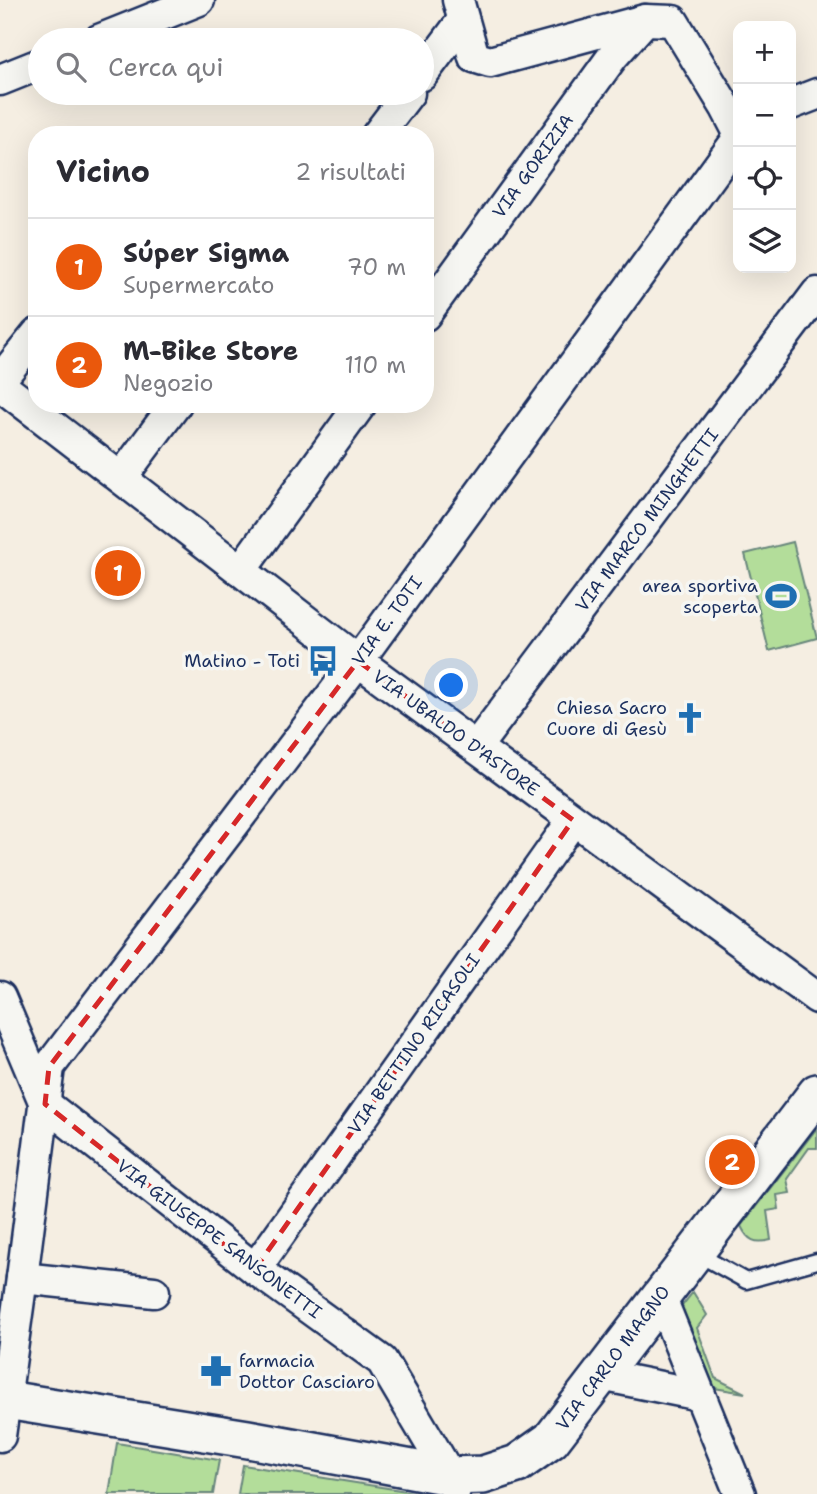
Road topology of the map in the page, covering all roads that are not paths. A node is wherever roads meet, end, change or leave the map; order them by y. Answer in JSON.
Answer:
{"nodes":[{"id":1,"x":183,"y":3,"type":"edge"},
{"id":2,"x":461,"y":10,"type":"edge"},
{"id":3,"x":645,"y":20,"type":"junction"},
{"id":4,"x":126,"y":28,"type":"edge"},
{"id":5,"x":434,"y":55,"type":"edge"},
{"id":6,"x":28,"y":69,"type":"edge"},
{"id":7,"x":0,"y":80,"type":"edge"},
{"id":8,"x":817,"y":94,"type":"edge"},
{"id":9,"x":796,"y":102,"type":"edge"},
{"id":10,"x":400,"y":105,"type":"edge"},
{"id":11,"x":733,"y":121,"type":"edge"},
{"id":12,"x":384,"y":126,"type":"edge"},
{"id":13,"x":733,"y":146,"type":"edge"},
{"id":14,"x":817,"y":293,"type":"edge"},
{"id":15,"x":434,"y":303,"type":"edge"},
{"id":16,"x":28,"y":346,"type":"edge"},
{"id":17,"x":0,"y":383,"type":"edge"},
{"id":18,"x":28,"y":405,"type":"edge"},
{"id":19,"x":38,"y":413,"type":"edge"},
{"id":20,"x":169,"y":413,"type":"edge"},
{"id":21,"x":354,"y":413,"type":"edge"},
{"id":22,"x":121,"y":478,"type":"junction"},
{"id":23,"x":241,"y":570,"type":"junction"},
{"id":24,"x":358,"y":661,"type":"junction"},
{"id":25,"x":476,"y":747,"type":"junction"},
{"id":26,"x":573,"y":820,"type":"junction"},
{"id":27,"x":0,"y":997,"type":"edge"},
{"id":28,"x":817,"y":998,"type":"edge"},
{"id":29,"x":817,"y":1093,"type":"edge"},
{"id":30,"x":45,"y":1104,"type":"junction"},
{"id":31,"x":694,"y":1252,"type":"junction"},
{"id":32,"x":817,"y":1261,"type":"edge"},
{"id":33,"x":255,"y":1269,"type":"junction"},
{"id":34,"x":22,"y":1278,"type":"junction"},
{"id":35,"x":154,"y":1292,"type":"dead end"},
{"id":36,"x":660,"y":1296,"type":"junction"},
{"id":37,"x":601,"y":1375,"type":"junction"},
{"id":38,"x":700,"y":1395,"type":"junction"},
{"id":39,"x":3,"y":1399,"type":"edge"},
{"id":40,"x":0,"y":1436,"type":"edge"},
{"id":41,"x":453,"y":1485,"type":"edge"},
{"id":42,"x":740,"y":1494,"type":"edge"}],
"edges":[{"from":1,"to":4,"type":"street"},
{"from":2,"to":3,"type":"street"},
{"from":2,"to":5,"type":"street"},
{"from":3,"to":11,"type":"street"},
{"from":3,"to":15,"type":"street","name":"VIA GORIZIA"},
{"from":6,"to":7,"type":"street"},
{"from":8,"to":9,"type":"street"},
{"from":10,"to":12,"type":"street"},
{"from":13,"to":24,"type":"street","name":"VIA E. TOTI"},
{"from":14,"to":25,"type":"street","name":"VIA MARCO MINGHETTI"},
{"from":16,"to":17,"type":"street"},
{"from":17,"to":18,"type":"street","name":"VIA UBALDO D'ASTORE"},
{"from":19,"to":22,"type":"street","name":"VIA UBALDO D'ASTORE"},
{"from":20,"to":22,"type":"street"},
{"from":21,"to":23,"type":"street"},
{"from":22,"to":23,"type":"street","name":"VIA UBALDO D'ASTORE"},
{"from":23,"to":24,"type":"street","name":"VIA UBALDO D'ASTORE"},
{"from":24,"to":25,"type":"street","name":"VIA UBALDO D'ASTORE"},
{"from":24,"to":30,"type":"street","name":"VIA E. TOTI"},
{"from":25,"to":26,"type":"street","name":"VIA UBALDO D'ASTORE"},
{"from":26,"to":28,"type":"street","name":"VIA UBALDO D'ASTORE"},
{"from":26,"to":33,"type":"street","name":"VIA BETTINO RICASOLI"},
{"from":27,"to":30,"type":"street","name":"VIA GIUSEPPE SANSONETTI"},
{"from":29,"to":31,"type":"street","name":"VIA CARLO MAGNO"},
{"from":30,"to":33,"type":"street","name":"VIA GIUSEPPE SANSONETTI"},
{"from":30,"to":34,"type":"street","name":"VIA E. TOTI"},
{"from":31,"to":32,"type":"lane"},
{"from":31,"to":36,"type":"street","name":"VIA CARLO MAGNO"},
{"from":33,"to":41,"type":"street","name":"VIA GIUSEPPE SANSONETTI"},
{"from":34,"to":35,"type":"street"},
{"from":34,"to":39,"type":"street","name":"VIA E. TOTI"},
{"from":36,"to":37,"type":"street","name":"VIA CARLO MAGNO"},
{"from":36,"to":38,"type":"street"},
{"from":37,"to":38,"type":"street"},
{"from":37,"to":41,"type":"street","name":"VIA CARLO MAGNO"},
{"from":38,"to":42,"type":"street"},
{"from":39,"to":40,"type":"street","name":"VIA E. TOTI"},
{"from":39,"to":41,"type":"street","name":"VIA CARLO MAGNO"}]}
